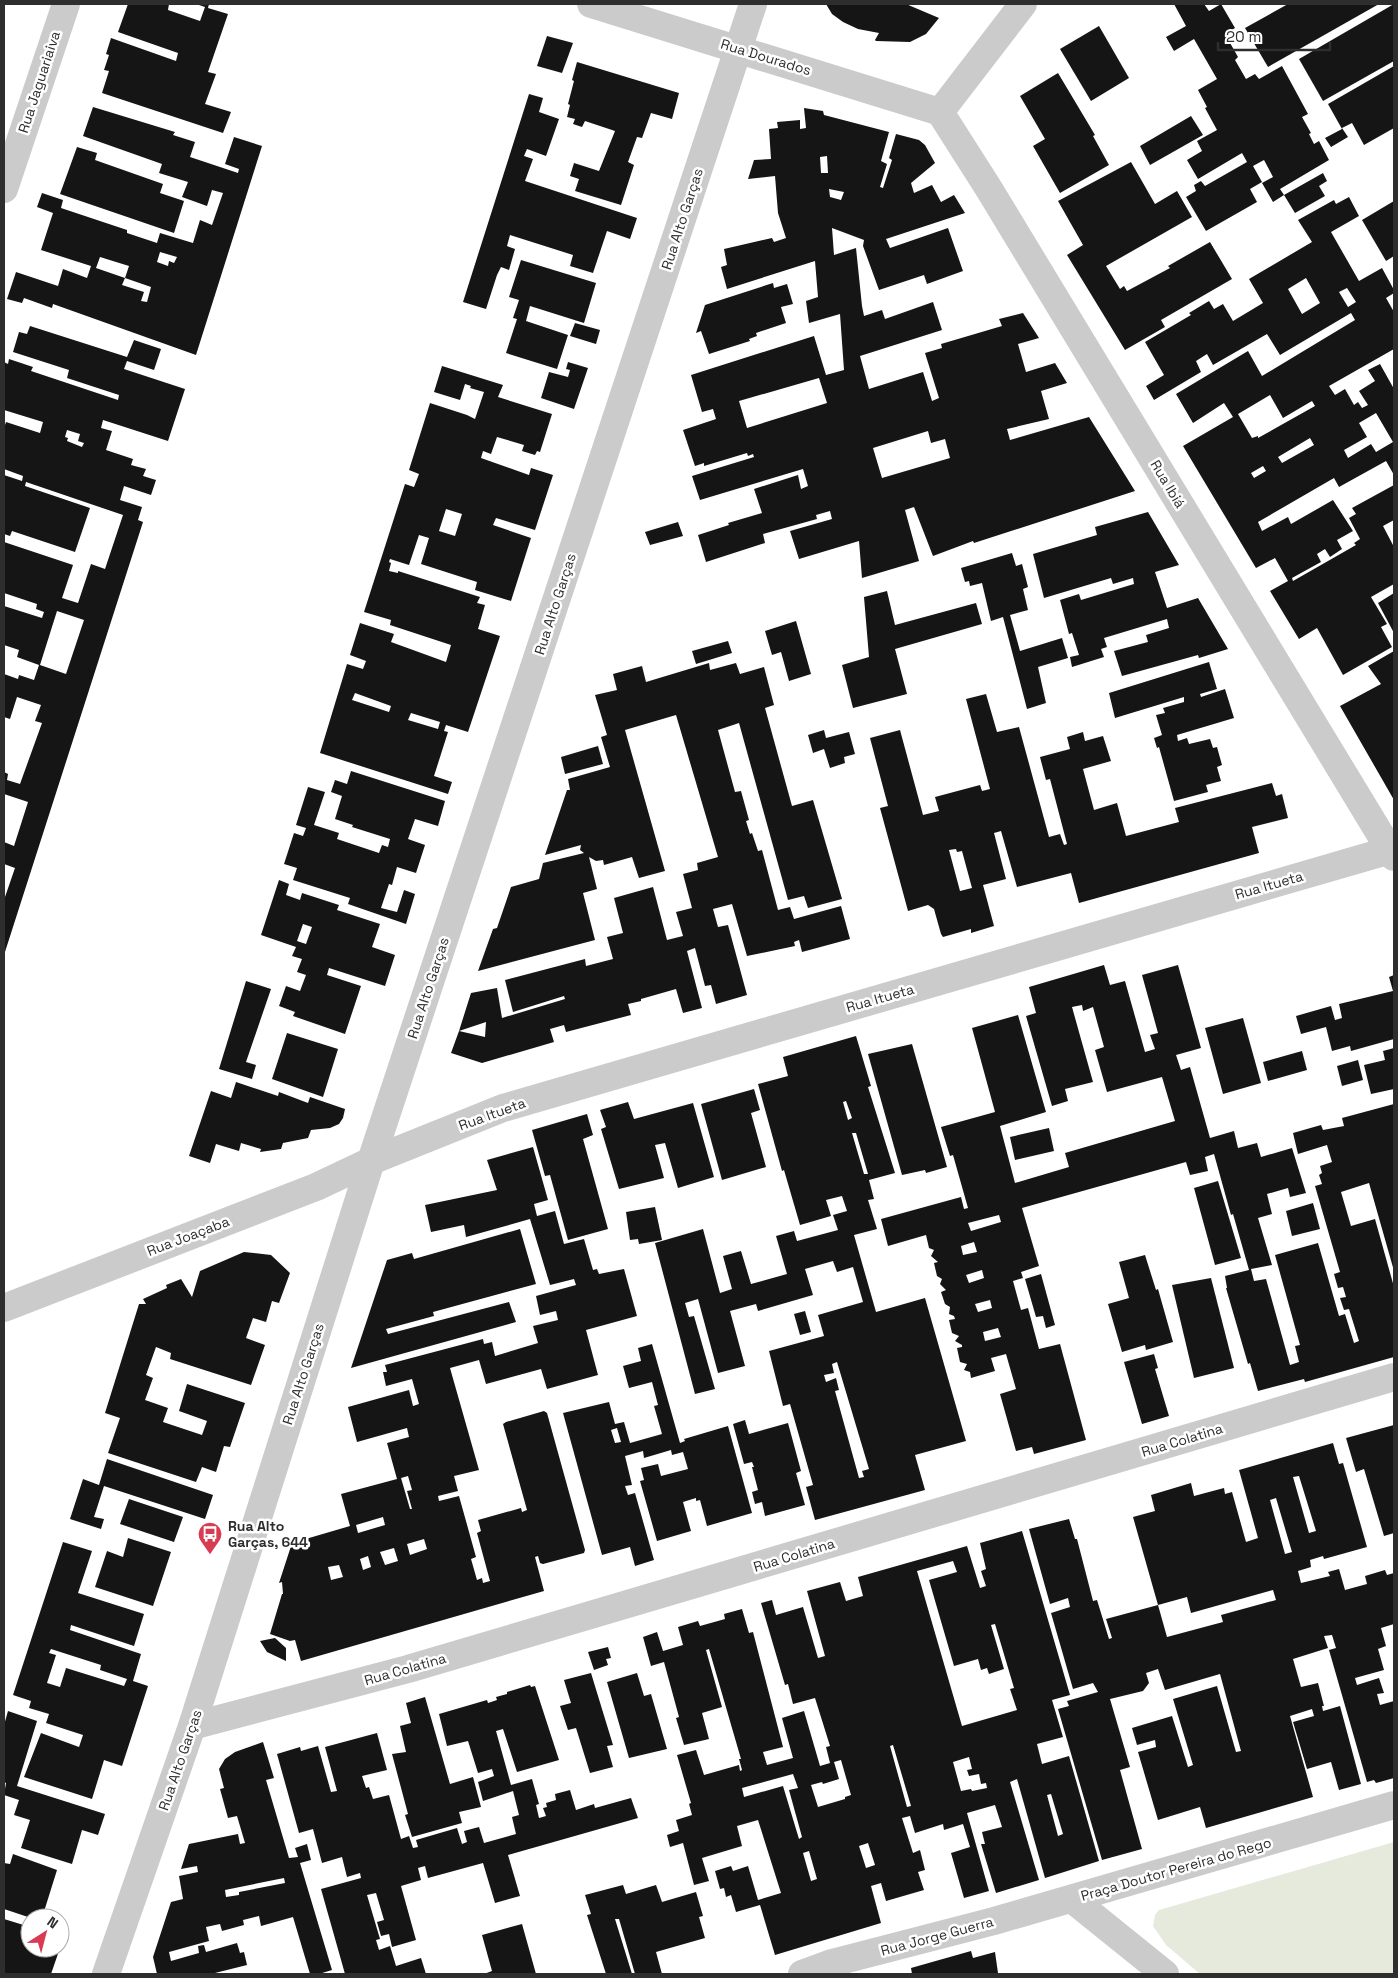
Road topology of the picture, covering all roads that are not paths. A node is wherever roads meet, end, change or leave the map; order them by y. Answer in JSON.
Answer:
{"nodes":[{"id":1,"x":66,"y":4,"type":"edge"},
{"id":2,"x":591,"y":4,"type":"edge"},
{"id":3,"x":753,"y":4,"type":"edge"},
{"id":4,"x":1023,"y":4,"type":"edge"},
{"id":5,"x":738,"y":49,"type":"junction"},
{"id":6,"x":940,"y":112,"type":"junction"},
{"id":7,"x":4,"y":189,"type":"edge"},
{"id":8,"x":1393,"y":852,"type":"edge"},
{"id":9,"x":371,"y":1160,"type":"junction"},
{"id":10,"x":4,"y":1308,"type":"edge"},
{"id":11,"x":1394,"y":1377,"type":"edge"},
{"id":12,"x":192,"y":1726,"type":"junction"},
{"id":13,"x":1394,"y":1805,"type":"edge"},
{"id":14,"x":1072,"y":1899,"type":"junction"},
{"id":15,"x":106,"y":1974,"type":"edge"},
{"id":16,"x":802,"y":1974,"type":"edge"},
{"id":17,"x":1165,"y":1974,"type":"edge"}],
"edges":[{"from":1,"to":7,"type":"street","name":"Rua Jaguariaiva"},
{"from":2,"to":5,"type":"street","name":"Rua Dourados"},
{"from":3,"to":5,"type":"street","name":"Rua Alto Garças"},
{"from":4,"to":6,"type":"street"},
{"from":5,"to":6,"type":"street","name":"Rua Dourados"},
{"from":5,"to":9,"type":"street","name":"Rua Alto Garças"},
{"from":6,"to":8,"type":"street","name":"Rua Ibiá"},
{"from":8,"to":9,"type":"street","name":"Rua Itueta"},
{"from":9,"to":10,"type":"street","name":"Rua Joaçaba"},
{"from":9,"to":12,"type":"street","name":"Rua Alto Garças"},
{"from":11,"to":12,"type":"street","name":"Rua Colatina"},
{"from":12,"to":15,"type":"street","name":"Rua Alto Garças"},
{"from":13,"to":14,"type":"street","name":"Praça Doutor Pereira do Rego"},
{"from":14,"to":16,"type":"street","name":"Rua Jorge Guerra"},
{"from":14,"to":17,"type":"street","name":"Praça Doutor Pereira do Rego"}]}
